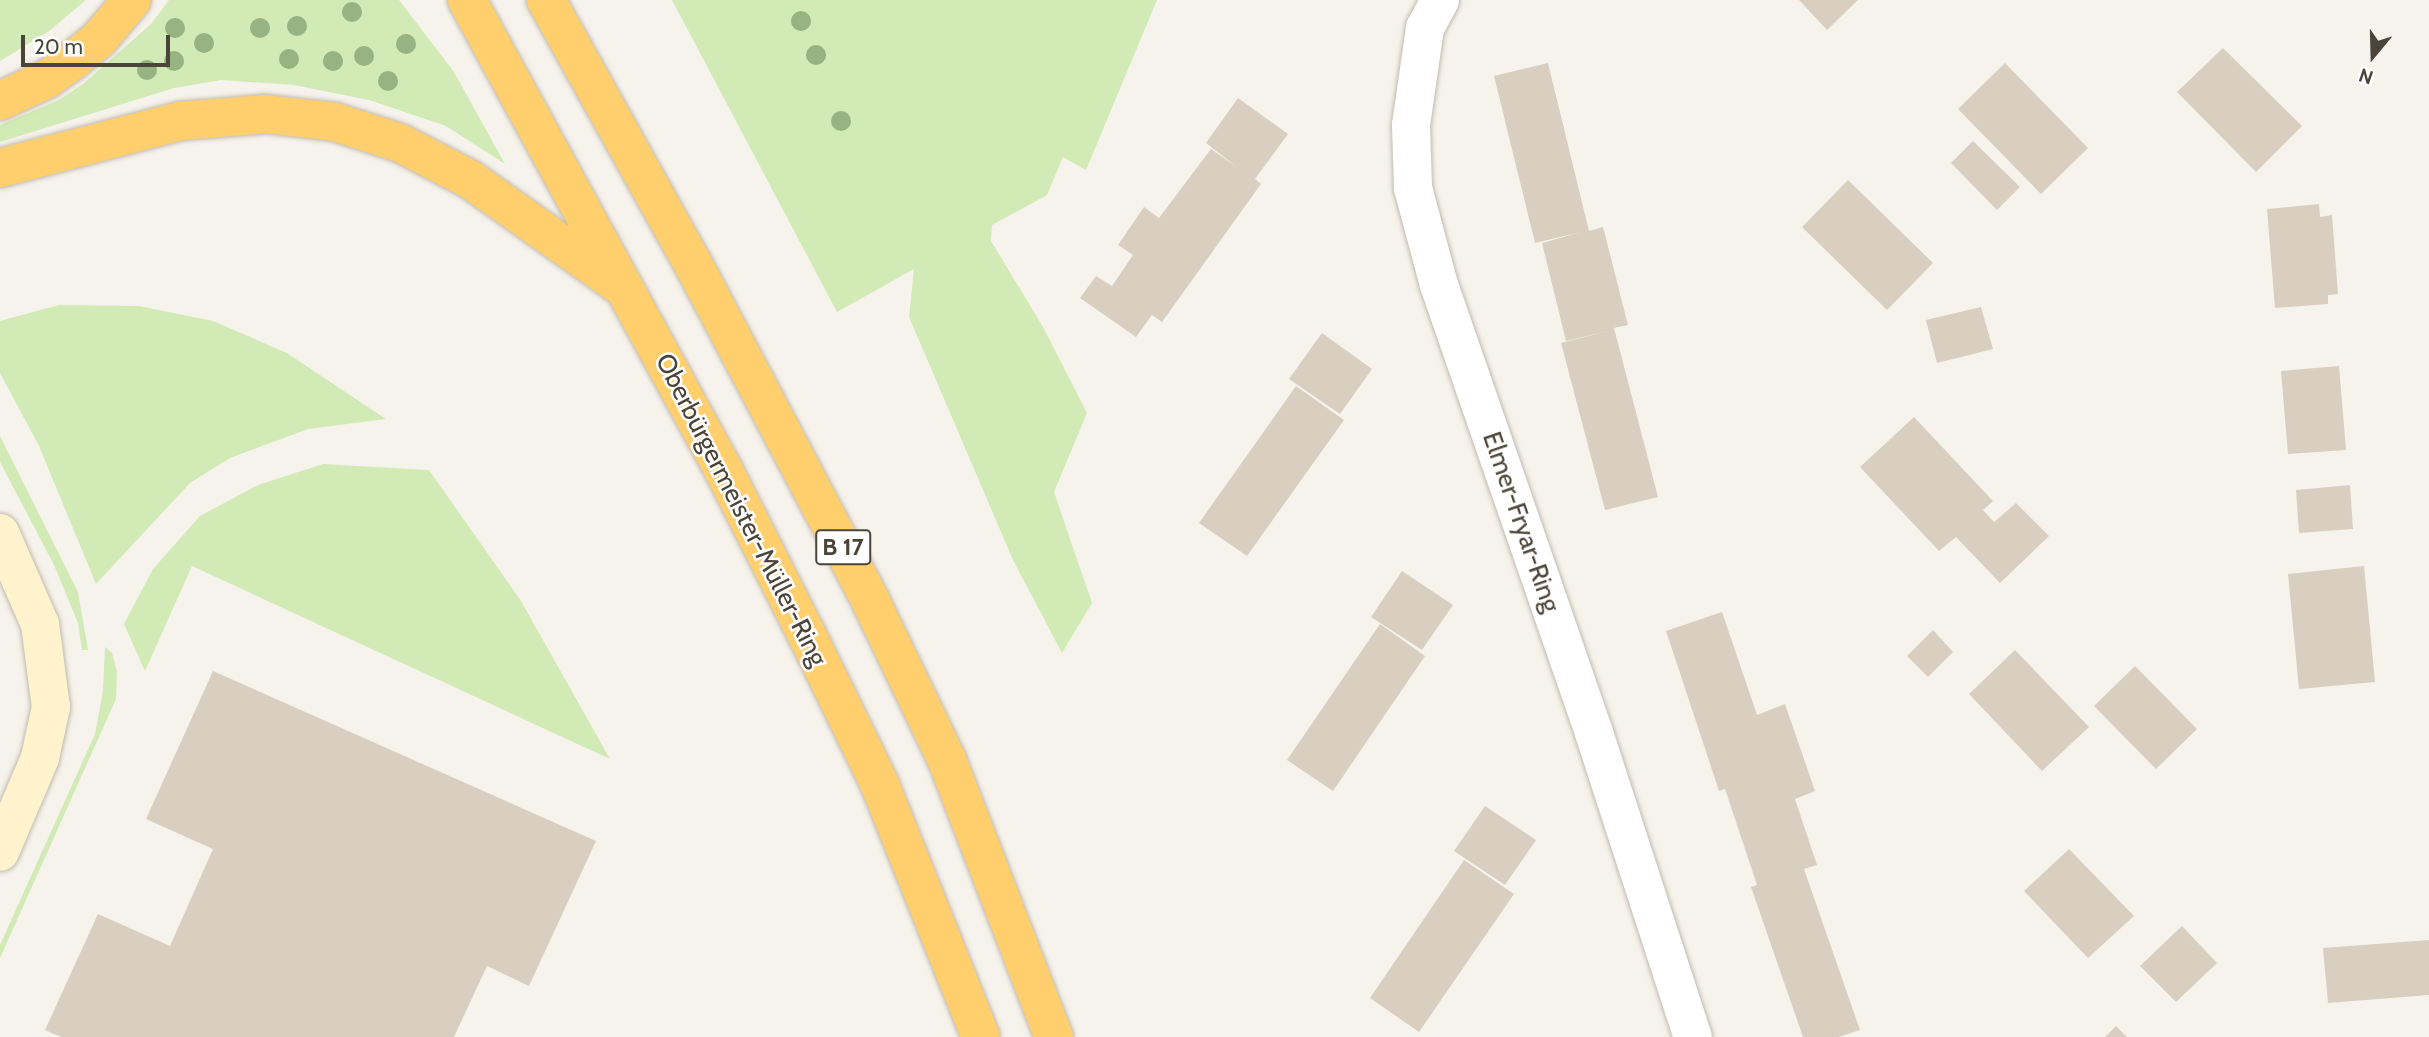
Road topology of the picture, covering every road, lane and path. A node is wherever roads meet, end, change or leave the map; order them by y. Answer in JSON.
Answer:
{"nodes":[{"id":1,"x":132,"y":0,"type":"edge"},
{"id":2,"x":467,"y":0,"type":"edge"},
{"id":3,"x":546,"y":0,"type":"edge"},
{"id":4,"x":578,"y":0,"type":"edge"},
{"id":5,"x":1440,"y":0,"type":"edge"},
{"id":6,"x":589,"y":78,"type":"junction"},
{"id":7,"x":0,"y":101,"type":"edge"},
{"id":8,"x":0,"y":167,"type":"edge"},
{"id":9,"x":626,"y":289,"type":"junction"},
{"id":10,"x":0,"y":533,"type":"edge"},
{"id":11,"x":0,"y":852,"type":"edge"},
{"id":12,"x":981,"y":1037,"type":"edge"},
{"id":13,"x":1054,"y":1037,"type":"edge"},
{"id":14,"x":1693,"y":1037,"type":"edge"}],
"edges":[{"from":1,"to":7,"type":"highway"},
{"from":2,"to":9,"type":"highway","name":"Oberbürgermeister-Müller-Ring","number":"B 17"},
{"from":3,"to":6,"type":"highway","number":"B 17"},
{"from":4,"to":6,"type":"highway"},
{"from":5,"to":14,"type":"street","name":"Elmer-Fryar-Ring"},
{"from":6,"to":13,"type":"highway","number":"B 17"},
{"from":8,"to":9,"type":"highway"},
{"from":9,"to":12,"type":"highway","name":"Oberbürgermeister-Müller-Ring","number":"B 17"},
{"from":10,"to":11,"type":"street"}]}
